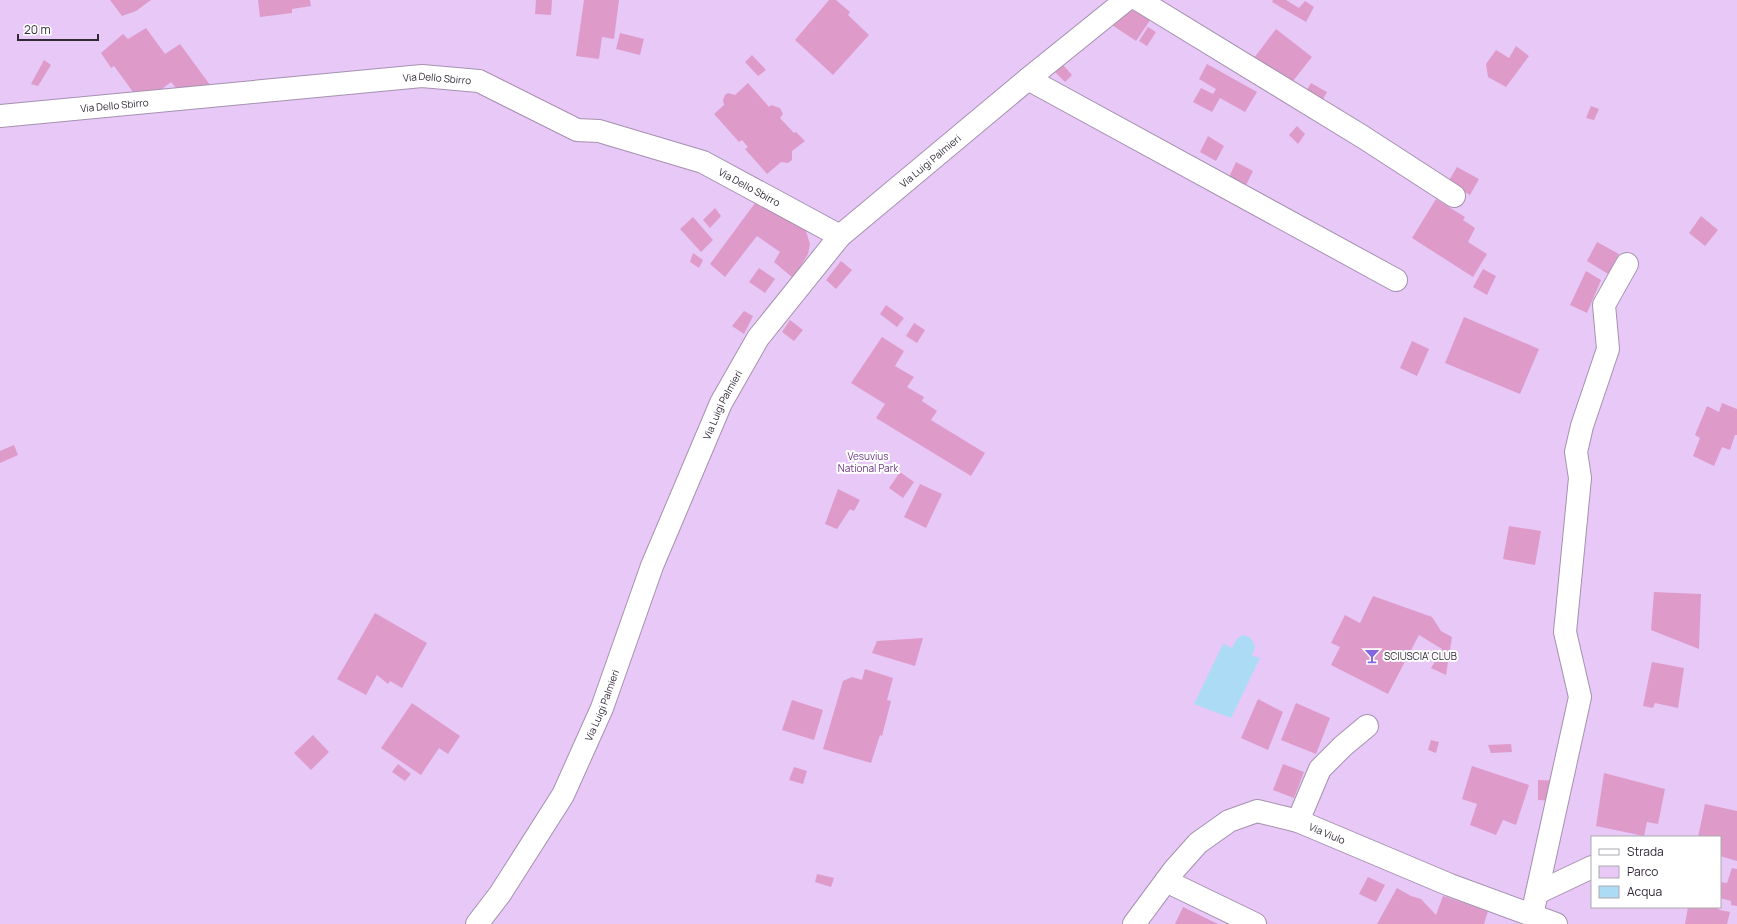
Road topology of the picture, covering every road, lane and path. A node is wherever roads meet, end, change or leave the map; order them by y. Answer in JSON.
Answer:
{"nodes":[{"id":1,"x":1126,"y":0,"type":"edge"},
{"id":2,"x":1139,"y":0,"type":"edge"},
{"id":3,"x":1028,"y":78,"type":"junction"},
{"id":4,"x":0,"y":116,"type":"edge"},
{"id":5,"x":1454,"y":196,"type":"dead end"},
{"id":6,"x":840,"y":236,"type":"junction"},
{"id":7,"x":1627,"y":264,"type":"dead end"},
{"id":8,"x":1396,"y":280,"type":"dead end"},
{"id":9,"x":1367,"y":726,"type":"dead end"},
{"id":10,"x":1298,"y":821,"type":"junction"},
{"id":11,"x":1591,"y":867,"type":"edge"},
{"id":12,"x":1166,"y":881,"type":"junction"},
{"id":13,"x":1537,"y":893,"type":"junction"},
{"id":14,"x":1532,"y":915,"type":"junction"},
{"id":15,"x":477,"y":924,"type":"edge"},
{"id":16,"x":1134,"y":924,"type":"edge"},
{"id":17,"x":1255,"y":924,"type":"edge"},
{"id":18,"x":1556,"y":924,"type":"edge"}],
"edges":[{"from":1,"to":3,"type":"street","name":"Via Luigi Palmieri"},
{"from":2,"to":5,"type":"street"},
{"from":3,"to":6,"type":"street","name":"Via Luigi Palmieri"},
{"from":3,"to":8,"type":"street"},
{"from":4,"to":6,"type":"street","name":"Via Dello Sbirro"},
{"from":6,"to":15,"type":"street","name":"Via Luigi Palmieri"},
{"from":7,"to":13,"type":"street"},
{"from":9,"to":10,"type":"street"},
{"from":10,"to":12,"type":"street","name":"Via Viulo"},
{"from":10,"to":14,"type":"street","name":"Via Viulo"},
{"from":11,"to":13,"type":"street"},
{"from":12,"to":16,"type":"street","name":"Via Viulo"},
{"from":12,"to":17,"type":"street"},
{"from":13,"to":14,"type":"street"},
{"from":14,"to":18,"type":"street","name":"Via Viulo"}]}
